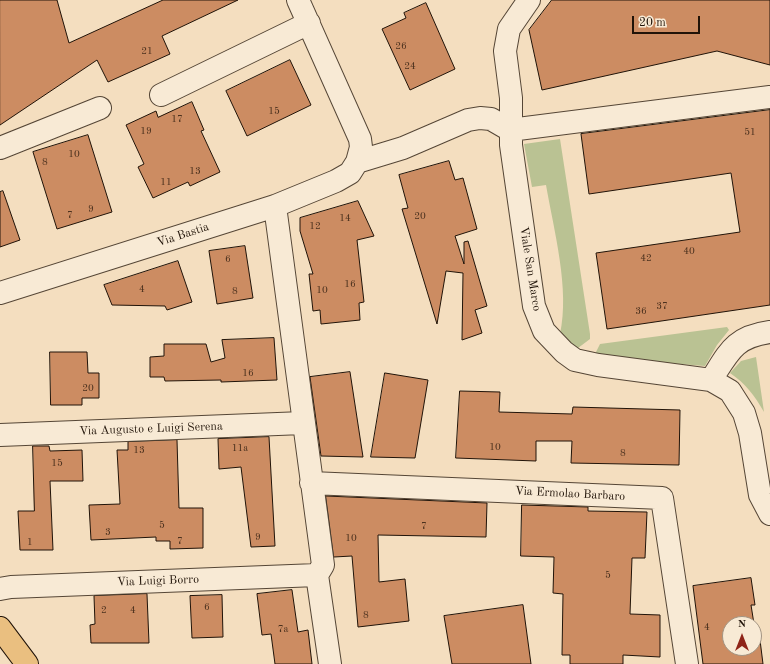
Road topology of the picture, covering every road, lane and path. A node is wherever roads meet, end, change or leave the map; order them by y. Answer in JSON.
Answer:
{"nodes":[{"id":1,"x":298,"y":0,"type":"edge"},
{"id":2,"x":529,"y":0,"type":"edge"},
{"id":3,"x":309,"y":23,"type":"junction"},
{"id":4,"x":161,"y":95,"type":"dead end"},
{"id":5,"x":770,"y":97,"type":"edge"},
{"id":6,"x":100,"y":108,"type":"dead end"},
{"id":7,"x":510,"y":130,"type":"junction"},
{"id":8,"x":0,"y":148,"type":"edge"},
{"id":9,"x":357,"y":162,"type":"junction"},
{"id":10,"x":275,"y":206,"type":"junction"},
{"id":11,"x":0,"y":293,"type":"edge"},
{"id":12,"x":770,"y":332,"type":"edge"},
{"id":13,"x":711,"y":380,"type":"junction"},
{"id":14,"x":303,"y":423,"type":"junction"},
{"id":15,"x":0,"y":435,"type":"edge"},
{"id":16,"x":311,"y":483,"type":"junction"},
{"id":17,"x":770,"y":514,"type":"edge"},
{"id":18,"x":317,"y":575,"type":"junction"},
{"id":19,"x":0,"y":589,"type":"edge"},
{"id":20,"x":0,"y":628,"type":"edge"},
{"id":21,"x":27,"y":664,"type":"edge"},
{"id":22,"x":330,"y":664,"type":"edge"},
{"id":23,"x":687,"y":664,"type":"edge"}],
"edges":[{"from":1,"to":3,"type":"street"},
{"from":2,"to":7,"type":"street","name":"Viale San Marco"},
{"from":3,"to":4,"type":"street"},
{"from":3,"to":9,"type":"street"},
{"from":5,"to":7,"type":"street"},
{"from":6,"to":8,"type":"street"},
{"from":7,"to":9,"type":"street"},
{"from":7,"to":13,"type":"street","name":"Viale San Marco"},
{"from":9,"to":10,"type":"street","name":"Via Bastia"},
{"from":10,"to":11,"type":"street","name":"Via Bastia"},
{"from":10,"to":14,"type":"street"},
{"from":12,"to":13,"type":"street"},
{"from":13,"to":17,"type":"street","name":"Viale San Marco"},
{"from":14,"to":15,"type":"street","name":"Via Augusto e Luigi Serena"},
{"from":14,"to":16,"type":"street"},
{"from":16,"to":18,"type":"street"},
{"from":16,"to":23,"type":"street","name":"Via Ermolao Barbaro"},
{"from":18,"to":19,"type":"street","name":"Via Luigi Borro"},
{"from":18,"to":22,"type":"street"},
{"from":20,"to":21,"type":"main road"}]}
